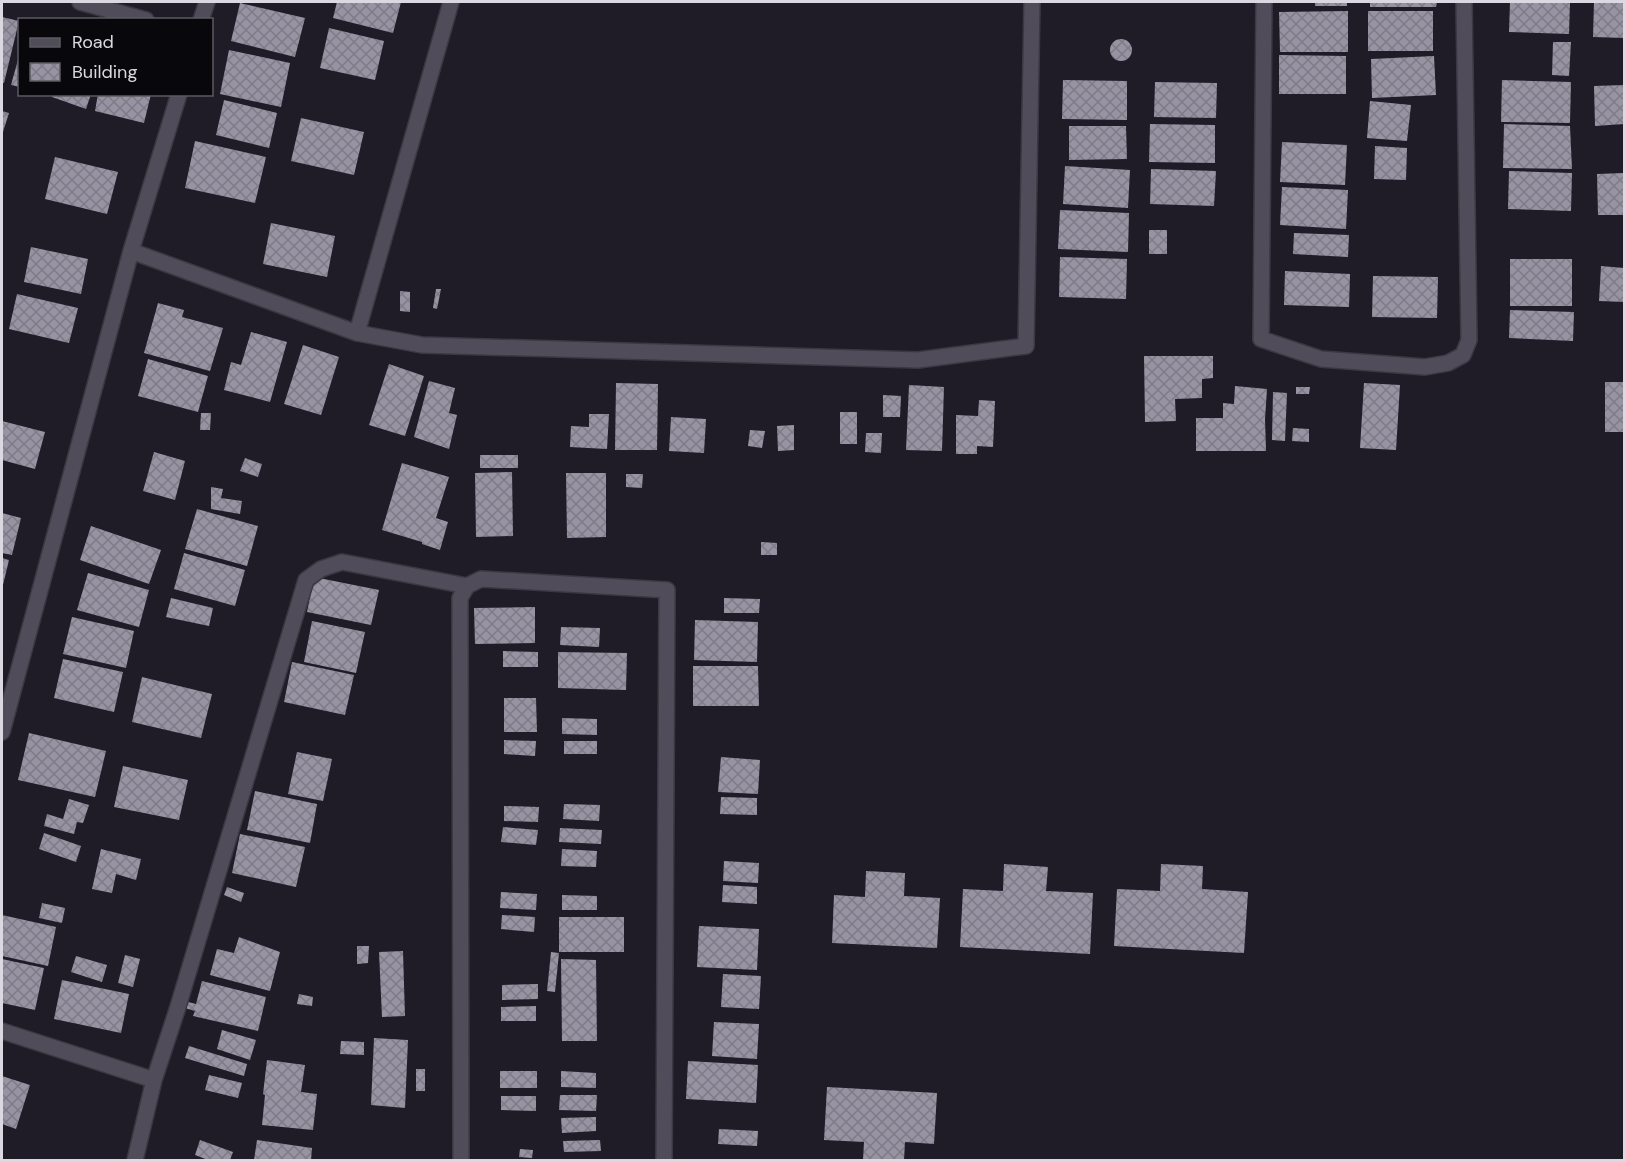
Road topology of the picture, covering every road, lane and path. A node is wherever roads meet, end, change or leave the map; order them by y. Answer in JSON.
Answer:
{"nodes":[{"id":1,"x":80,"y":2,"type":"edge"},
{"id":2,"x":207,"y":2,"type":"edge"},
{"id":3,"x":451,"y":2,"type":"edge"},
{"id":4,"x":1032,"y":2,"type":"edge"},
{"id":5,"x":1264,"y":2,"type":"edge"},
{"id":6,"x":1464,"y":2,"type":"edge"},
{"id":7,"x":139,"y":18,"type":"edge"},
{"id":8,"x":202,"y":18,"type":"edge"},
{"id":9,"x":178,"y":96,"type":"edge"},
{"id":10,"x":131,"y":251,"type":"junction"},
{"id":11,"x":357,"y":333,"type":"junction"},
{"id":12,"x":467,"y":586,"type":"junction"},
{"id":13,"x":8,"y":678,"type":"edge"},
{"id":14,"x":2,"y":732,"type":"edge"},
{"id":15,"x":2,"y":1031,"type":"edge"},
{"id":16,"x":154,"y":1080,"type":"junction"},
{"id":17,"x":135,"y":1161,"type":"edge"},
{"id":18,"x":461,"y":1161,"type":"edge"},
{"id":19,"x":664,"y":1161,"type":"edge"}],
"edges":[{"from":1,"to":7,"type":"street"},
{"from":2,"to":8,"type":"street"},
{"from":3,"to":11,"type":"street"},
{"from":4,"to":11,"type":"street"},
{"from":5,"to":6,"type":"street"},
{"from":9,"to":10,"type":"street"},
{"from":10,"to":11,"type":"street"},
{"from":10,"to":13,"type":"street"},
{"from":12,"to":16,"type":"street"},
{"from":12,"to":18,"type":"street"},
{"from":12,"to":19,"type":"street"},
{"from":13,"to":14,"type":"street"},
{"from":15,"to":16,"type":"street"},
{"from":16,"to":17,"type":"street"}]}
